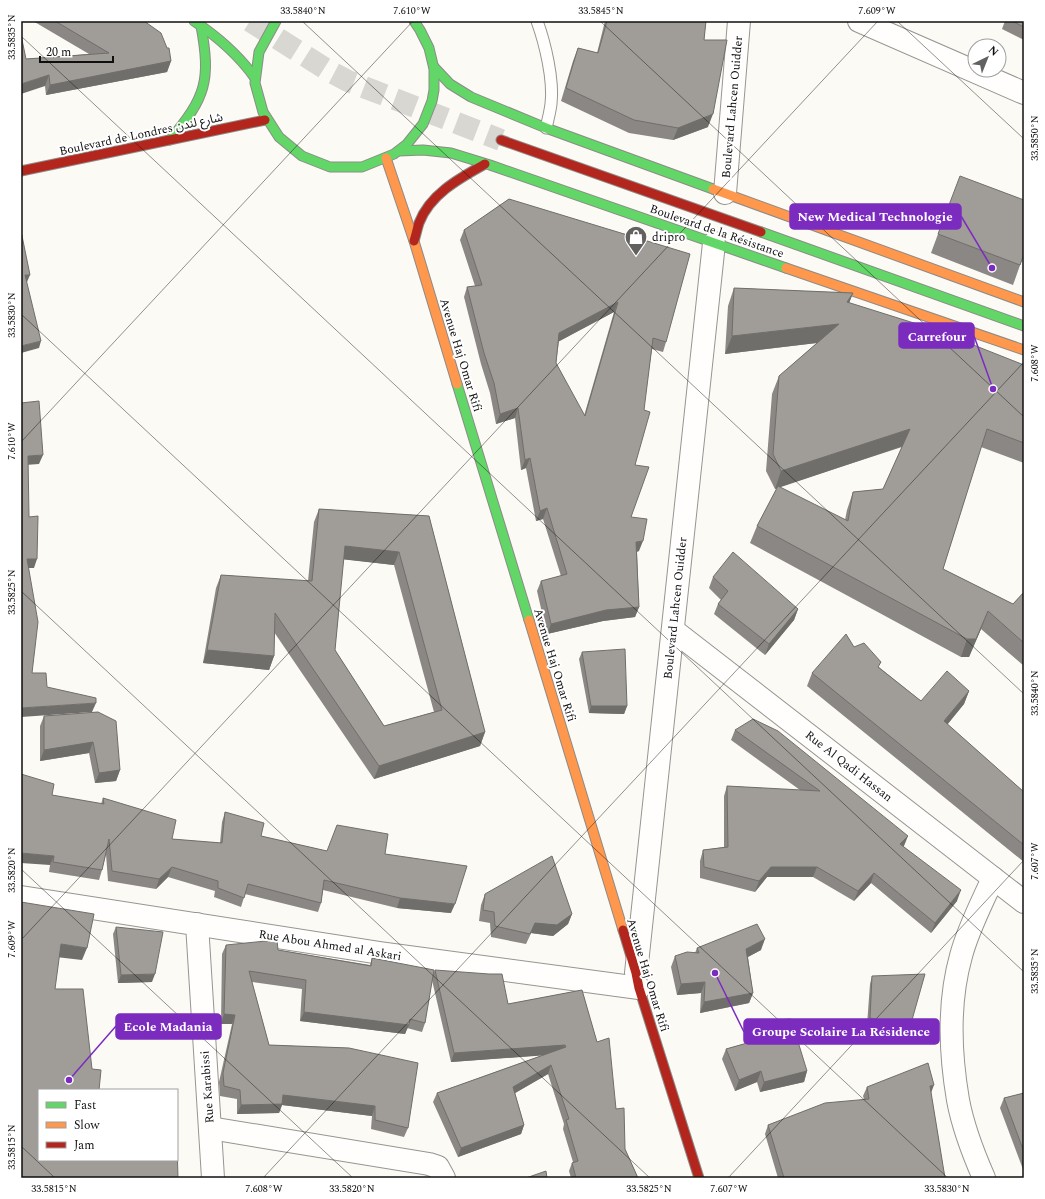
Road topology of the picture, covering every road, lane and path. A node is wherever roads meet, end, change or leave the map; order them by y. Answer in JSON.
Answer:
{"nodes":[{"id":1,"x":276,"y":21,"type":"edge"},
{"id":2,"x":414,"y":21,"type":"edge"},
{"id":3,"x":537,"y":21,"type":"edge"},
{"id":4,"x":739,"y":21,"type":"edge"},
{"id":5,"x":859,"y":21,"type":"edge"},
{"id":6,"x":198,"y":23,"type":"edge"},
{"id":7,"x":434,"y":67,"type":"junction"},
{"id":8,"x":255,"y":78,"type":"junction"},
{"id":9,"x":1024,"y":93,"type":"edge"},
{"id":10,"x":265,"y":120,"type":"junction"},
{"id":11,"x":546,"y":128,"type":"junction"},
{"id":12,"x":170,"y":140,"type":"junction"},
{"id":13,"x":501,"y":140,"type":"tunnel mouth"},
{"id":14,"x":398,"y":151,"type":"junction"},
{"id":15,"x":386,"y":158,"type":"junction"},
{"id":16,"x":485,"y":164,"type":"junction"},
{"id":17,"x":21,"y":171,"type":"edge"},
{"id":18,"x":726,"y":193,"type":"junction"},
{"id":19,"x":414,"y":241,"type":"junction"},
{"id":20,"x":714,"y":244,"type":"junction"},
{"id":21,"x":1023,"y":299,"type":"edge"},
{"id":22,"x":1024,"y":326,"type":"edge"},
{"id":23,"x":1024,"y":350,"type":"edge"},
{"id":24,"x":673,"y":630,"type":"junction"},
{"id":25,"x":993,"y":878,"type":"junction"},
{"id":26,"x":21,"y":897,"type":"edge"},
{"id":27,"x":1024,"y":902,"type":"edge"},
{"id":28,"x":197,"y":924,"type":"junction"},
{"id":29,"x":637,"y":981,"type":"junction"},
{"id":30,"x":210,"y":1128,"type":"junction"},
{"id":31,"x":441,"y":1173,"type":"edge"},
{"id":32,"x":213,"y":1178,"type":"edge"},
{"id":33,"x":699,"y":1178,"type":"edge"},
{"id":34,"x":984,"y":1178,"type":"edge"}],
"edges":[{"from":1,"to":8,"type":"main road"},
{"from":2,"to":7,"type":"main road"},
{"from":3,"to":11,"type":"lane"},
{"from":4,"to":18,"type":"street","name":"Boulevard Lahcen Ouidder"},
{"from":5,"to":9,"type":"street"},
{"from":6,"to":8,"type":"main road"},
{"from":6,"to":12,"type":"main road"},
{"from":7,"to":11,"type":"main road"},
{"from":7,"to":14,"type":"main road"},
{"from":8,"to":10,"type":"main road"},
{"from":10,"to":12,"type":"main road","name":"Boulevard de Londres شارع لندن"},
{"from":10,"to":15,"type":"main road"},
{"from":11,"to":18,"type":"main road"},
{"from":12,"to":17,"type":"main road","name":"Boulevard de Londres شارع لندن"},
{"from":13,"to":22,"type":"main road"},
{"from":14,"to":15,"type":"main road"},
{"from":14,"to":16,"type":"main road","name":"Boulevard de la Résistance"},
{"from":15,"to":19,"type":"main road","name":"Avenue Haj Omar Rifi"},
{"from":16,"to":19,"type":"main road"},
{"from":16,"to":20,"type":"main road","name":"Boulevard de la Résistance"},
{"from":18,"to":21,"type":"main road"},
{"from":19,"to":29,"type":"main road","name":"Avenue Haj Omar Rifi"},
{"from":20,"to":23,"type":"main road","name":"Boulevard de la Résistance"},
{"from":20,"to":24,"type":"street","name":"Boulevard Lahcen Ouidder"},
{"from":24,"to":25,"type":"street","name":"Rue Al Qadi Hassan"},
{"from":24,"to":29,"type":"street","name":"Boulevard Lahcen Ouidder"},
{"from":25,"to":27,"type":"street","name":"Rue Al Qadi Hassan"},
{"from":25,"to":34,"type":"street"},
{"from":26,"to":28,"type":"street","name":"Rue Abou Ahmed al Askari"},
{"from":28,"to":29,"type":"street","name":"Rue Abou Ahmed al Askari"},
{"from":28,"to":30,"type":"street","name":"Rue Karabissi"},
{"from":29,"to":33,"type":"main road","name":"Avenue Haj Omar Rifi"},
{"from":30,"to":31,"type":"street"},
{"from":30,"to":32,"type":"street","name":"Rue Karabissi"}]}
